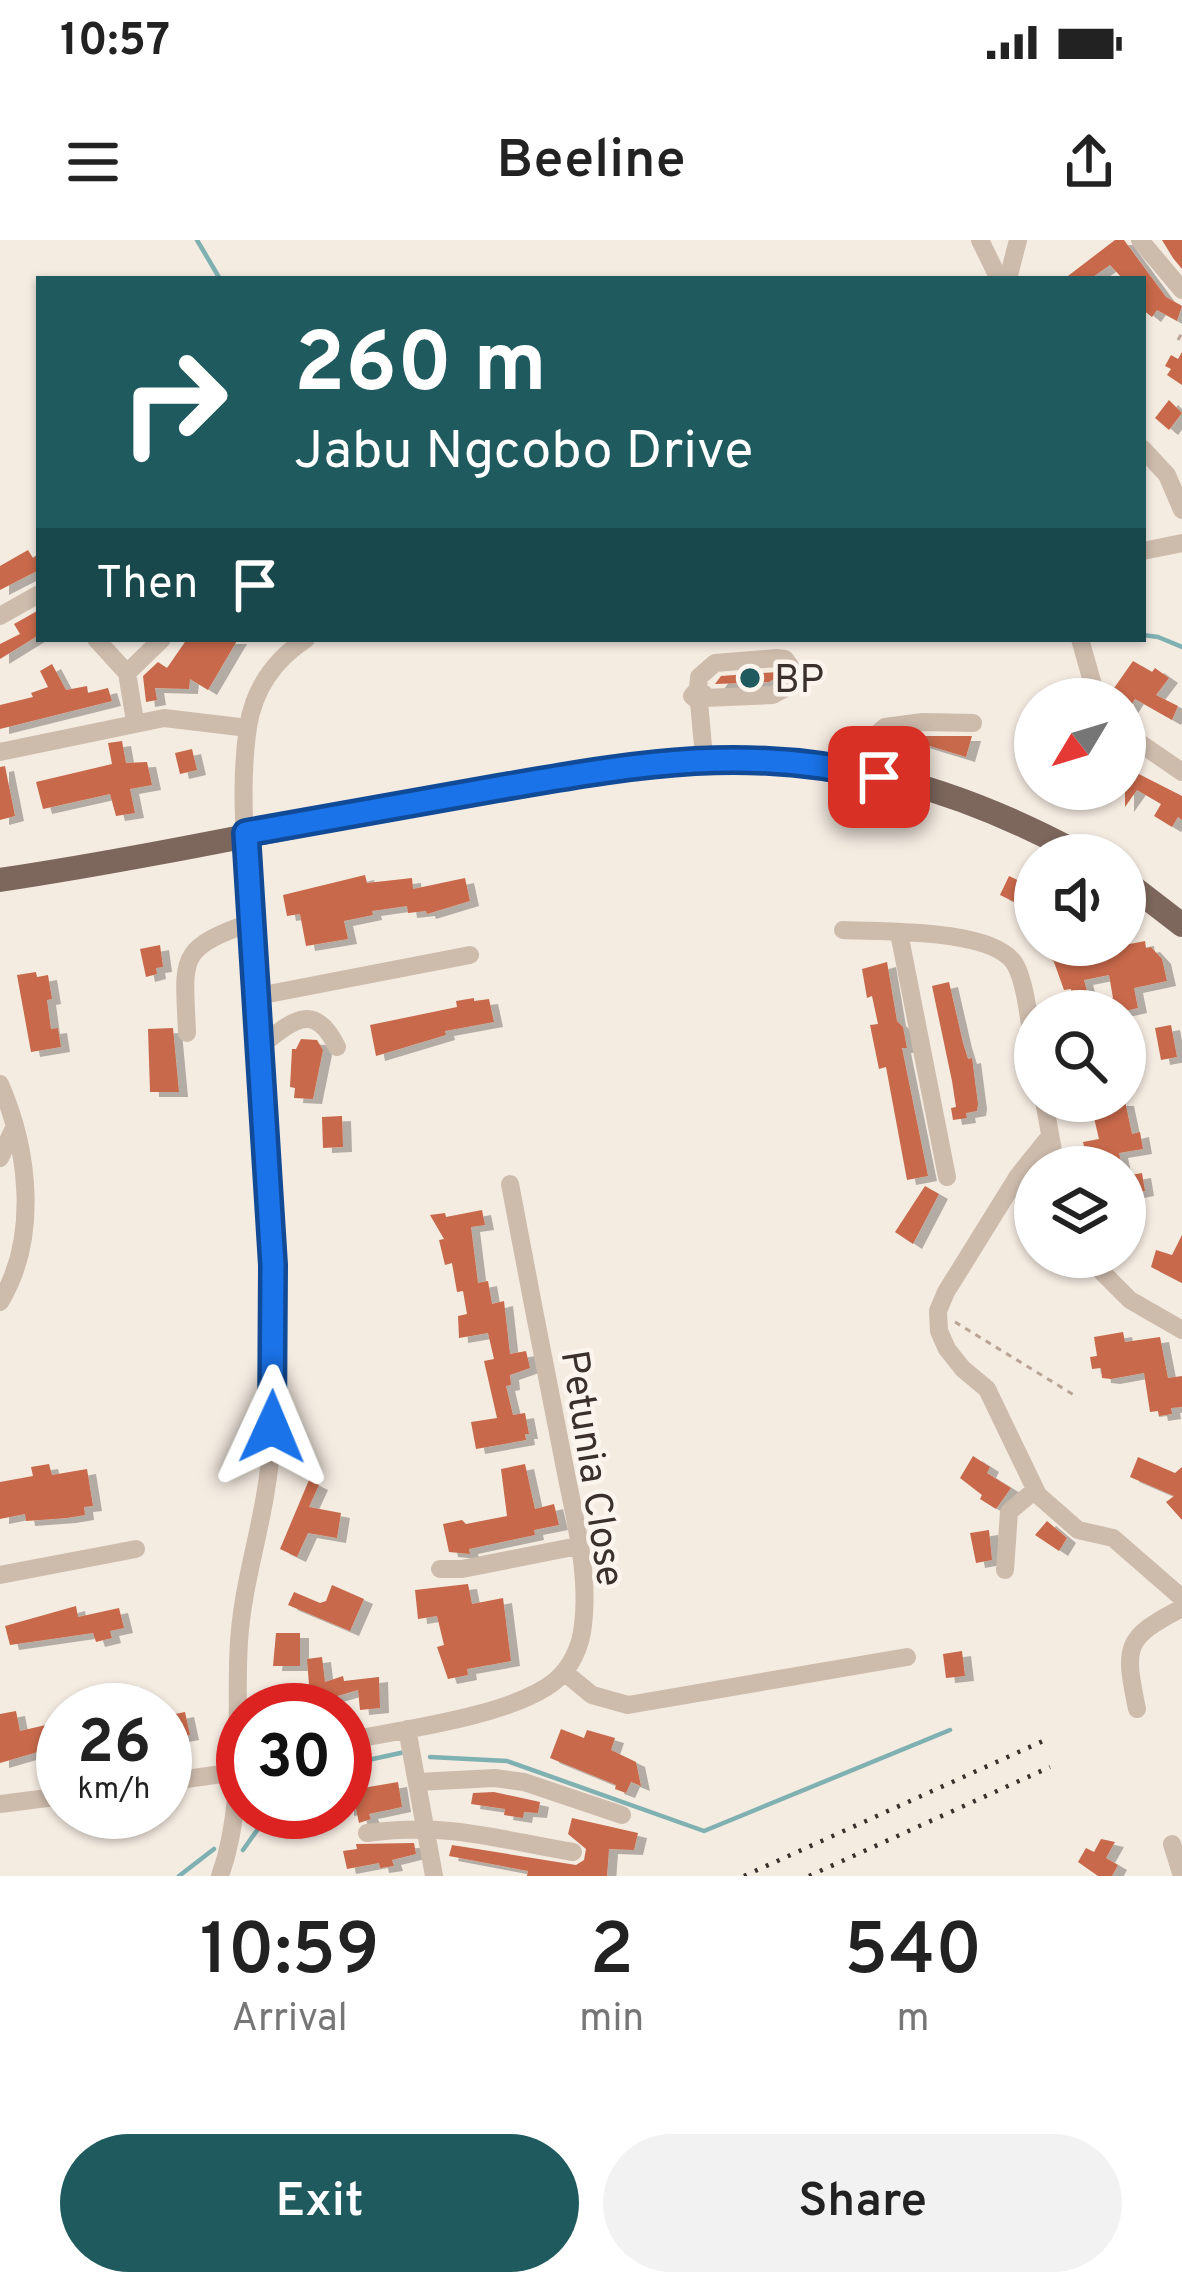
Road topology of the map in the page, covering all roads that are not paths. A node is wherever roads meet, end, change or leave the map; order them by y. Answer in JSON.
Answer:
{"nodes":[{"id":1,"x":980,"y":240,"type":"edge"},
{"id":2,"x":1018,"y":240,"type":"edge"},
{"id":3,"x":1140,"y":240,"type":"edge"},
{"id":4,"x":1160,"y":268,"type":"junction"},
{"id":5,"x":998,"y":276,"type":"edge"},
{"id":6,"x":1009,"y":276,"type":"edge"},
{"id":7,"x":1146,"y":281,"type":"edge"},
{"id":8,"x":1182,"y":290,"type":"edge"},
{"id":9,"x":1146,"y":452,"type":"edge"},
{"id":10,"x":1182,"y":510,"type":"edge"},
{"id":11,"x":1182,"y":543,"type":"edge"},
{"id":12,"x":1146,"y":550,"type":"edge"},
{"id":13,"x":36,"y":596,"type":"edge"},
{"id":14,"x":0,"y":616,"type":"edge"},
{"id":15,"x":98,"y":642,"type":"edge"},
{"id":16,"x":159,"y":642,"type":"edge"},
{"id":17,"x":302,"y":642,"type":"edge"},
{"id":18,"x":1081,"y":642,"type":"edge"},
{"id":19,"x":127,"y":674,"type":"junction"},
{"id":20,"x":1091,"y":678,"type":"edge"},
{"id":21,"x":700,"y":696,"type":"dead end"},
{"id":22,"x":135,"y":721,"type":"junction"},
{"id":23,"x":973,"y":723,"type":"dead end"},
{"id":24,"x":248,"y":728,"type":"junction"},
{"id":25,"x":1146,"y":747,"type":"edge"},
{"id":26,"x":0,"y":752,"type":"edge"},
{"id":27,"x":704,"y":758,"type":"junction"},
{"id":28,"x":838,"y":768,"type":"junction"},
{"id":29,"x":1182,"y":772,"type":"edge"},
{"id":30,"x":246,"y":833,"type":"junction"},
{"id":31,"x":1043,"y":834,"type":"edge"},
{"id":32,"x":0,"y":880,"type":"edge"},
{"id":33,"x":1146,"y":897,"type":"edge"},
{"id":34,"x":252,"y":922,"type":"junction"},
{"id":35,"x":1182,"y":925,"type":"edge"},
{"id":36,"x":844,"y":930,"type":"dead end"},
{"id":37,"x":899,"y":933,"type":"junction"},
{"id":38,"x":470,"y":955,"type":"dead end"},
{"id":39,"x":1022,"y":990,"type":"edge"},
{"id":40,"x":258,"y":996,"type":"junction"},
{"id":41,"x":188,"y":1033,"type":"dead end"},
{"id":42,"x":260,"y":1046,"type":"junction"},
{"id":43,"x":338,"y":1047,"type":"dead end"},
{"id":44,"x":0,"y":1084,"type":"edge"},
{"id":45,"x":1048,"y":1122,"type":"edge"},
{"id":46,"x":14,"y":1125,"type":"junction"},
{"id":47,"x":1051,"y":1136,"type":"junction"},
{"id":48,"x":1053,"y":1146,"type":"edge"},
{"id":49,"x":0,"y":1158,"type":"edge"},
{"id":50,"x":947,"y":1177,"type":"dead end"},
{"id":51,"x":510,"y":1184,"type":"dead end"},
{"id":52,"x":1108,"y":1278,"type":"edge"},
{"id":53,"x":0,"y":1302,"type":"edge"},
{"id":54,"x":1182,"y":1330,"type":"edge"},
{"id":55,"x":1034,"y":1490,"type":"junction"},
{"id":56,"x":578,"y":1546,"type":"junction"},
{"id":57,"x":136,"y":1549,"type":"dead end"},
{"id":58,"x":440,"y":1569,"type":"dead end"},
{"id":59,"x":1005,"y":1570,"type":"dead end"},
{"id":60,"x":0,"y":1575,"type":"edge"},
{"id":61,"x":1182,"y":1598,"type":"edge"},
{"id":62,"x":1182,"y":1608,"type":"edge"},
{"id":63,"x":908,"y":1658,"type":"dead end"},
{"id":64,"x":564,"y":1672,"type":"junction"},
{"id":65,"x":239,"y":1683,"type":"edge"},
{"id":66,"x":1137,"y":1709,"type":"dead end"},
{"id":67,"x":407,"y":1729,"type":"junction"},
{"id":68,"x":372,"y":1736,"type":"edge"},
{"id":69,"x":417,"y":1782,"type":"junction"},
{"id":70,"x":36,"y":1799,"type":"edge"},
{"id":71,"x":0,"y":1804,"type":"edge"},
{"id":72,"x":622,"y":1815,"type":"dead end"},
{"id":73,"x":425,"y":1827,"type":"junction"},
{"id":74,"x":372,"y":1832,"type":"edge"},
{"id":75,"x":230,"y":1839,"type":"edge"},
{"id":76,"x":1172,"y":1844,"type":"dead end"},
{"id":77,"x":574,"y":1852,"type":"dead end"},
{"id":78,"x":220,"y":1876,"type":"edge"},
{"id":79,"x":434,"y":1876,"type":"edge"},
{"id":80,"x":1182,"y":1876,"type":"edge"}],
"edges":[{"from":1,"to":5,"type":"street"},
{"from":2,"to":6,"type":"street"},
{"from":3,"to":4,"type":"street"},
{"from":4,"to":7,"type":"street"},
{"from":4,"to":8,"type":"street"},
{"from":9,"to":10,"type":"street"},
{"from":11,"to":12,"type":"street"},
{"from":13,"to":14,"type":"street"},
{"from":15,"to":19,"type":"street"},
{"from":16,"to":19,"type":"street"},
{"from":17,"to":24,"type":"street"},
{"from":18,"to":20,"type":"street"},
{"from":19,"to":22,"type":"street"},
{"from":21,"to":27,"type":"street"},
{"from":22,"to":24,"type":"street"},
{"from":22,"to":26,"type":"street"},
{"from":23,"to":28,"type":"street"},
{"from":24,"to":30,"type":"street"},
{"from":25,"to":29,"type":"street"},
{"from":27,"to":28,"type":"main road"},
{"from":27,"to":30,"type":"main road"},
{"from":28,"to":31,"type":"main road"},
{"from":30,"to":32,"type":"main road"},
{"from":30,"to":34,"type":"street"},
{"from":33,"to":35,"type":"main road"},
{"from":34,"to":40,"type":"street"},
{"from":34,"to":41,"type":"street"},
{"from":36,"to":37,"type":"street"},
{"from":37,"to":39,"type":"street"},
{"from":37,"to":50,"type":"street"},
{"from":38,"to":40,"type":"street"},
{"from":40,"to":42,"type":"street"},
{"from":42,"to":43,"type":"street"},
{"from":42,"to":65,"type":"street"},
{"from":44,"to":46,"type":"street"},
{"from":45,"to":47,"type":"street"},
{"from":46,"to":49,"type":"street"},
{"from":46,"to":53,"type":"street"},
{"from":47,"to":48,"type":"street"},
{"from":47,"to":55,"type":"street"},
{"from":51,"to":56,"type":"street","name":"Petunia Close"},
{"from":52,"to":54,"type":"street"},
{"from":55,"to":59,"type":"street"},
{"from":55,"to":61,"type":"street"},
{"from":56,"to":58,"type":"street"},
{"from":56,"to":64,"type":"street","name":"Petunia Close"},
{"from":57,"to":60,"type":"street"},
{"from":62,"to":66,"type":"street"},
{"from":63,"to":64,"type":"street"},
{"from":64,"to":67,"type":"street"},
{"from":67,"to":68,"type":"street"},
{"from":67,"to":69,"type":"street"},
{"from":69,"to":72,"type":"street"},
{"from":69,"to":73,"type":"street"},
{"from":70,"to":71,"type":"street"},
{"from":73,"to":74,"type":"street"},
{"from":73,"to":77,"type":"street"},
{"from":73,"to":79,"type":"street"},
{"from":75,"to":78,"type":"street"},
{"from":76,"to":80,"type":"street"}]}
